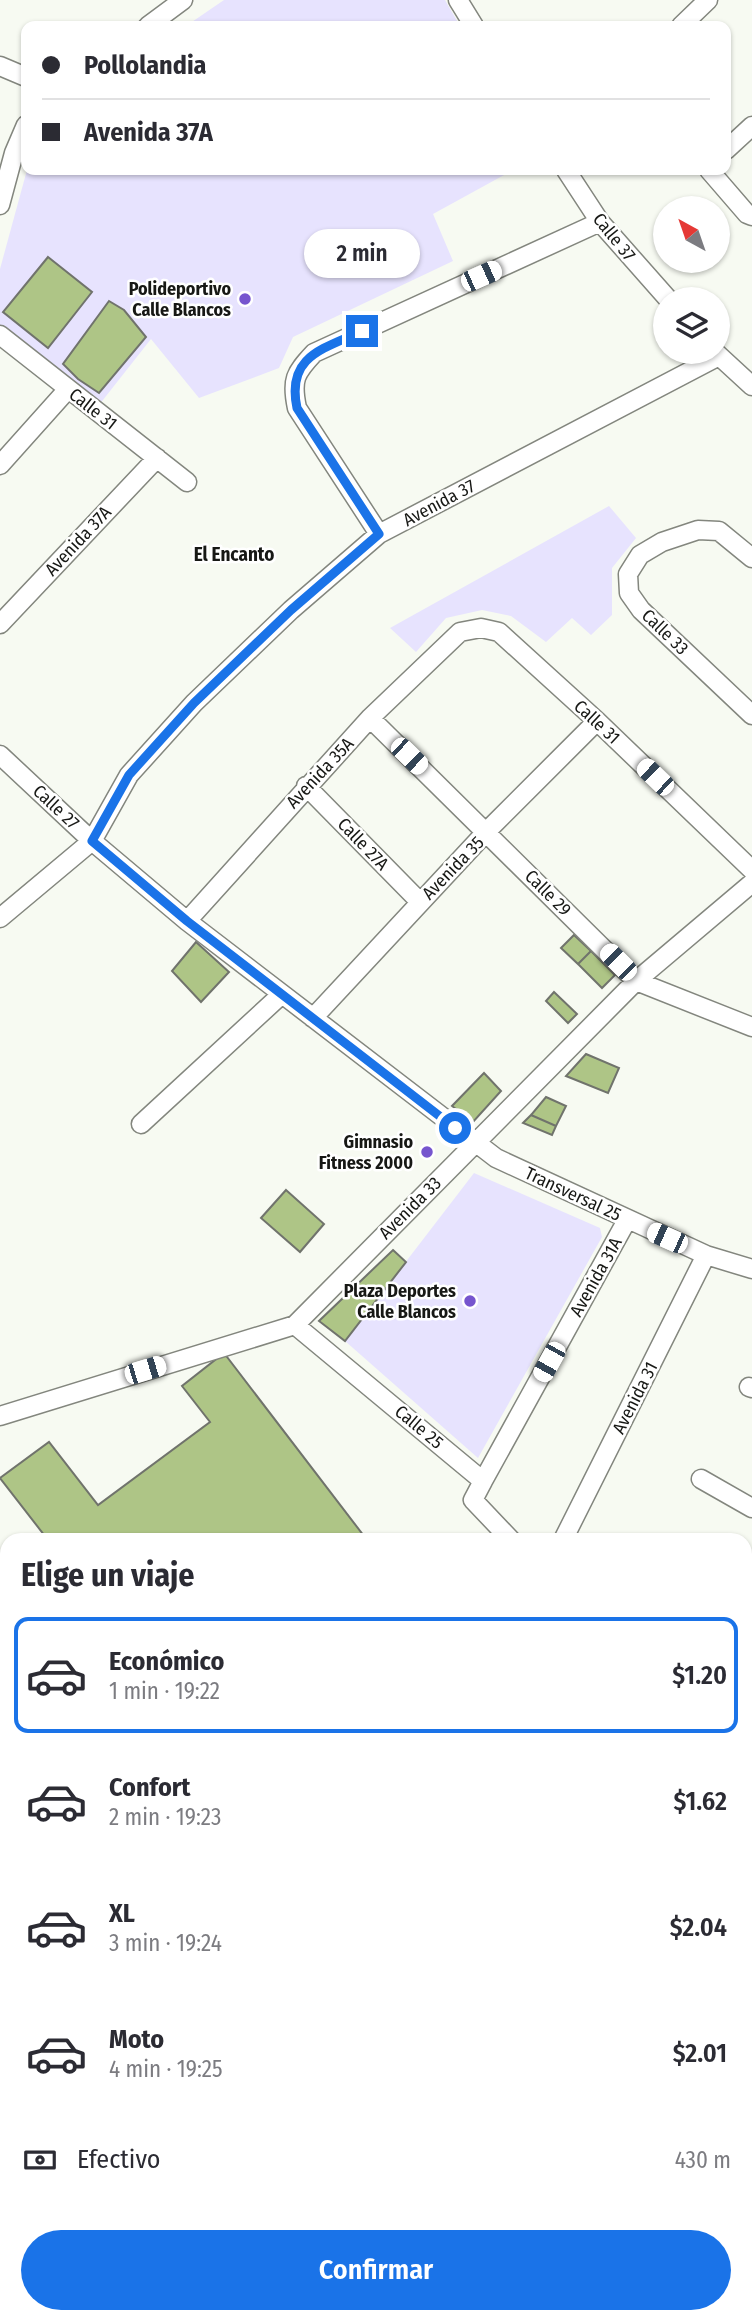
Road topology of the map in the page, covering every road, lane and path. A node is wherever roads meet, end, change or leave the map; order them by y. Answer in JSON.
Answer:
{"nodes":[{"id":1,"x":183,"y":0,"type":"edge"},
{"id":2,"x":458,"y":0,"type":"edge"},
{"id":3,"x":708,"y":0,"type":"edge"},
{"id":4,"x":155,"y":21,"type":"edge"},
{"id":5,"x":471,"y":21,"type":"edge"},
{"id":6,"x":686,"y":21,"type":"edge"},
{"id":7,"x":0,"y":66,"type":"edge"},
{"id":8,"x":21,"y":75,"type":"edge"},
{"id":9,"x":752,"y":126,"type":"edge"},
{"id":10,"x":21,"y":137,"type":"edge"},
{"id":11,"x":731,"y":145,"type":"edge"},
{"id":12,"x":569,"y":175,"type":"edge"},
{"id":13,"x":713,"y":175,"type":"edge"},
{"id":14,"x":0,"y":205,"type":"edge"},
{"id":15,"x":752,"y":216,"type":"edge"},
{"id":16,"x":600,"y":222,"type":"junction"},
{"id":17,"x":657,"y":287,"type":"edge"},
{"id":18,"x":0,"y":335,"type":"edge"},
{"id":19,"x":698,"y":364,"type":"edge"},
{"id":20,"x":728,"y":364,"type":"edge"},
{"id":21,"x":752,"y":386,"type":"edge"},
{"id":22,"x":68,"y":389,"type":"junction"},
{"id":23,"x":157,"y":458,"type":"junction"},
{"id":24,"x":0,"y":464,"type":"edge"},
{"id":25,"x":187,"y":482,"type":"dead end"},
{"id":26,"x":379,"y":534,"type":"junction"},
{"id":27,"x":752,"y":558,"type":"edge"},
{"id":28,"x":0,"y":624,"type":"edge"},
{"id":29,"x":460,"y":632,"type":"joint"},
{"id":30,"x":752,"y":715,"type":"edge"},
{"id":31,"x":370,"y":718,"type":"junction"},
{"id":32,"x":597,"y":721,"type":"junction"},
{"id":33,"x":0,"y":755,"type":"edge"},
{"id":34,"x":306,"y":786,"type":"junction"},
{"id":35,"x":487,"y":831,"type":"junction"},
{"id":36,"x":92,"y":841,"type":"junction"},
{"id":37,"x":752,"y":870,"type":"edge"},
{"id":38,"x":752,"y":883,"type":"edge"},
{"id":39,"x":420,"y":902,"type":"junction"},
{"id":40,"x":4,"y":909,"type":"edge"},
{"id":41,"x":187,"y":921,"type":"junction"},
{"id":42,"x":636,"y":981,"type":"junction"},
{"id":43,"x":282,"y":993,"type":"junction"},
{"id":44,"x":313,"y":1018,"type":"junction"},
{"id":45,"x":752,"y":1027,"type":"edge"},
{"id":46,"x":141,"y":1124,"type":"dead end"},
{"id":47,"x":475,"y":1144,"type":"junction"},
{"id":48,"x":627,"y":1220,"type":"junction"},
{"id":49,"x":706,"y":1255,"type":"junction"},
{"id":50,"x":752,"y":1269,"type":"edge"},
{"id":51,"x":295,"y":1325,"type":"junction"},
{"id":52,"x":0,"y":1416,"type":"edge"},
{"id":53,"x":701,"y":1479,"type":"dead end"},
{"id":54,"x":484,"y":1481,"type":"junction"},
{"id":55,"x":752,"y":1508,"type":"edge"},
{"id":56,"x":504,"y":1533,"type":"edge"},
{"id":57,"x":567,"y":1533,"type":"edge"}],
"edges":[{"from":1,"to":4,"type":"street"},
{"from":2,"to":5,"type":"street"},
{"from":3,"to":6,"type":"street"},
{"from":7,"to":8,"type":"street"},
{"from":9,"to":11,"type":"street"},
{"from":10,"to":14,"type":"street"},
{"from":12,"to":16,"type":"street","name":"Calle 37"},
{"from":13,"to":15,"type":"street"},
{"from":16,"to":17,"type":"street","name":"Calle 37"},
{"from":16,"to":26,"type":"street"},
{"from":18,"to":22,"type":"street","name":"Calle 31"},
{"from":19,"to":26,"type":"street","name":"Avenida 37"},
{"from":20,"to":21,"type":"street"},
{"from":22,"to":23,"type":"street","name":"Calle 31"},
{"from":22,"to":24,"type":"street"},
{"from":23,"to":25,"type":"street","name":"Calle 31"},
{"from":23,"to":28,"type":"street","name":"Avenida 37A"},
{"from":26,"to":36,"type":"street","name":"Avenida 37"},
{"from":27,"to":30,"type":"street","name":"Calle 33"},
{"from":29,"to":31,"type":"street","name":"Avenida 35A"},
{"from":29,"to":32,"type":"street","name":"Calle 31"},
{"from":31,"to":34,"type":"street","name":"Avenida 35A"},
{"from":31,"to":35,"type":"street","name":"Calle 29"},
{"from":32,"to":35,"type":"street","name":"Avenida 35"},
{"from":32,"to":37,"type":"street","name":"Calle 31"},
{"from":33,"to":36,"type":"street","name":"Calle 27"},
{"from":34,"to":39,"type":"street","name":"Calle 27A"},
{"from":34,"to":41,"type":"street","name":"Avenida 35A"},
{"from":35,"to":39,"type":"street","name":"Avenida 35"},
{"from":35,"to":42,"type":"street","name":"Calle 29"},
{"from":36,"to":40,"type":"street","name":"Avenida 37"},
{"from":36,"to":41,"type":"street","name":"Calle 27"},
{"from":38,"to":42,"type":"street","name":"Avenida 33"},
{"from":39,"to":44,"type":"street","name":"Avenida 35"},
{"from":41,"to":43,"type":"street","name":"Calle 27"},
{"from":42,"to":45,"type":"street","name":"Calle 29"},
{"from":42,"to":47,"type":"street","name":"Avenida 33"},
{"from":43,"to":44,"type":"street","name":"Calle 27"},
{"from":43,"to":46,"type":"street"},
{"from":44,"to":47,"type":"street","name":"Calle 27"},
{"from":47,"to":48,"type":"street","name":"Transversal 25"},
{"from":47,"to":51,"type":"street","name":"Avenida 33"},
{"from":48,"to":49,"type":"street","name":"Transversal 25"},
{"from":48,"to":54,"type":"street","name":"Avenida 31A"},
{"from":49,"to":50,"type":"street","name":"Transversal 25"},
{"from":49,"to":57,"type":"street","name":"Avenida 31"},
{"from":51,"to":52,"type":"street","name":"Avenida 33"},
{"from":51,"to":54,"type":"street","name":"Calle 25"},
{"from":53,"to":55,"type":"street"},
{"from":54,"to":56,"type":"street"}]}
